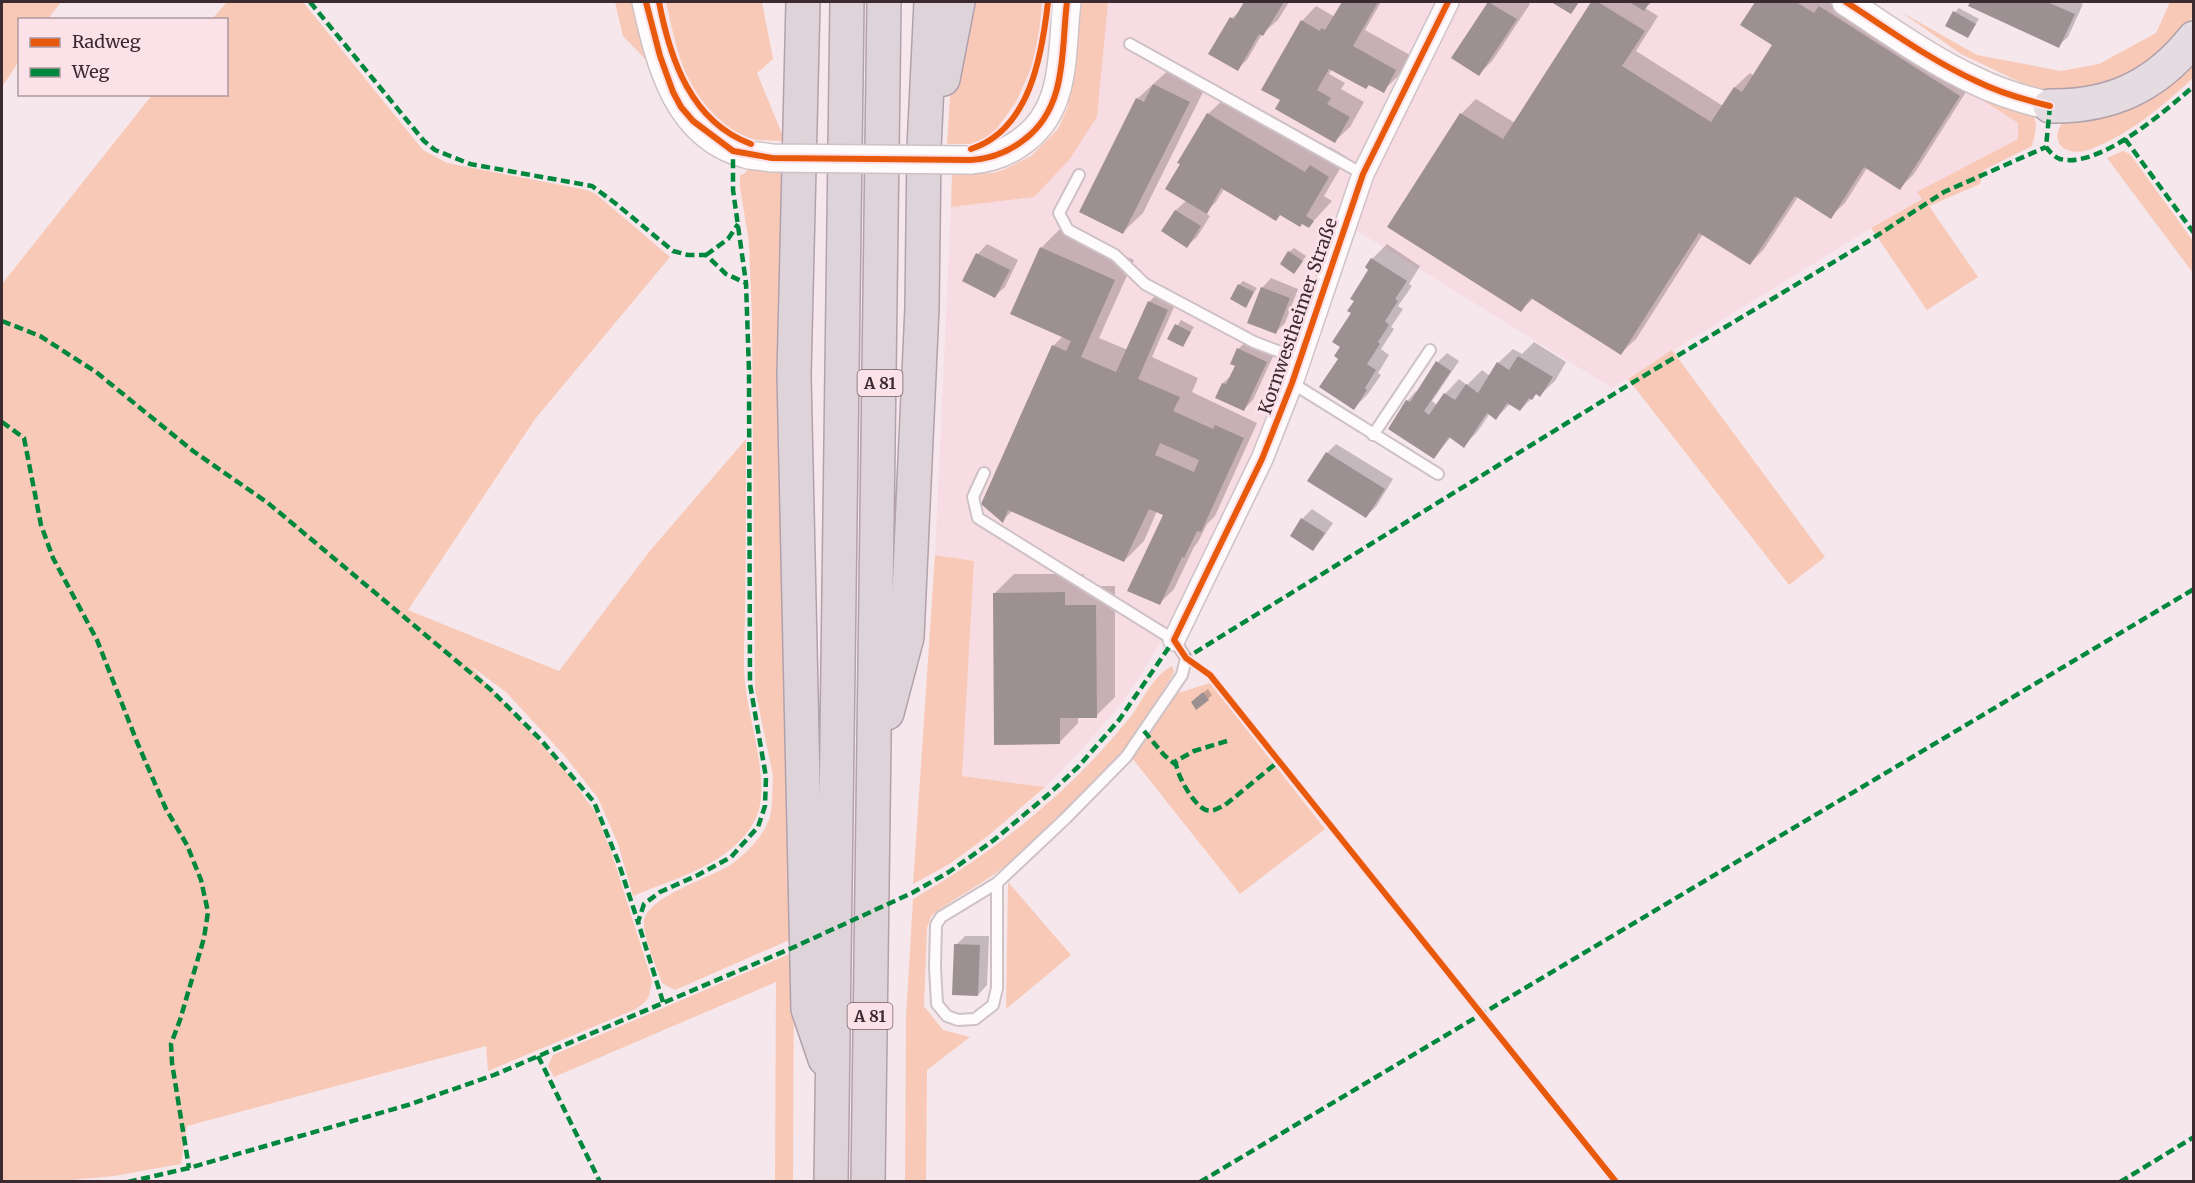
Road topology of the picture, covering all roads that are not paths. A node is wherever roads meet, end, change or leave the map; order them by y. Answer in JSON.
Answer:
{"nodes":[{"id":1,"x":646,"y":2,"type":"edge"},
{"id":2,"x":803,"y":2,"type":"edge"},
{"id":3,"x":847,"y":2,"type":"edge"},
{"id":4,"x":884,"y":2,"type":"edge"},
{"id":5,"x":931,"y":2,"type":"edge"},
{"id":6,"x":958,"y":2,"type":"edge"},
{"id":7,"x":1066,"y":2,"type":"edge"},
{"id":8,"x":1448,"y":2,"type":"edge"},
{"id":9,"x":1846,"y":2,"type":"edge"},
{"id":10,"x":2193,"y":38,"type":"edge"},
{"id":11,"x":1130,"y":44,"type":"dead end"},
{"id":12,"x":2050,"y":106,"type":"joint"},
{"id":13,"x":924,"y":148,"type":"junction"},
{"id":14,"x":1363,"y":174,"type":"junction"},
{"id":15,"x":1079,"y":175,"type":"dead end"},
{"id":16,"x":1430,"y":350,"type":"dead end"},
{"id":17,"x":1301,"y":360,"type":"junction"},
{"id":18,"x":1292,"y":383,"type":"junction"},
{"id":19,"x":1373,"y":435,"type":"junction"},
{"id":20,"x":984,"y":473,"type":"dead end"},
{"id":21,"x":1438,"y":474,"type":"dead end"},
{"id":22,"x":1174,"y":640,"type":"junction"},
{"id":23,"x":874,"y":764,"type":"junction"},
{"id":24,"x":997,"y":883,"type":"junction"},
{"id":25,"x":820,"y":908,"type":"junction"},
{"id":26,"x":831,"y":1182,"type":"edge"},
{"id":27,"x":868,"y":1182,"type":"edge"}],
"edges":[{"from":1,"to":7,"type":"street","bridge":true},
{"from":2,"to":25,"type":"highway"},
{"from":3,"to":25,"type":"highway","number":"A 81"},
{"from":4,"to":23,"type":"highway","number":"A 81"},
{"from":5,"to":13,"type":"highway"},
{"from":6,"to":13,"type":"highway"},
{"from":8,"to":14,"type":"street","name":"Kornwestheimer Straße"},
{"from":9,"to":12,"type":"street"},
{"from":10,"to":12,"type":"highway"},
{"from":11,"to":14,"type":"lane"},
{"from":13,"to":23,"type":"highway"},
{"from":14,"to":17,"type":"street","name":"Kornwestheimer Straße"},
{"from":15,"to":17,"type":"lane","name":"Kornwestheimer Straße"},
{"from":16,"to":19,"type":"lane"},
{"from":17,"to":18,"type":"street","name":"Kornwestheimer Straße"},
{"from":18,"to":19,"type":"lane"},
{"from":18,"to":22,"type":"street","name":"Kornwestheimer Straße"},
{"from":19,"to":21,"type":"lane"},
{"from":20,"to":22,"type":"lane"},
{"from":22,"to":24,"type":"lane"},
{"from":23,"to":27,"type":"highway","number":"A 81"},
{"from":24,"to":24,"type":"lane"},
{"from":25,"to":26,"type":"highway","number":"A 81"}]}
